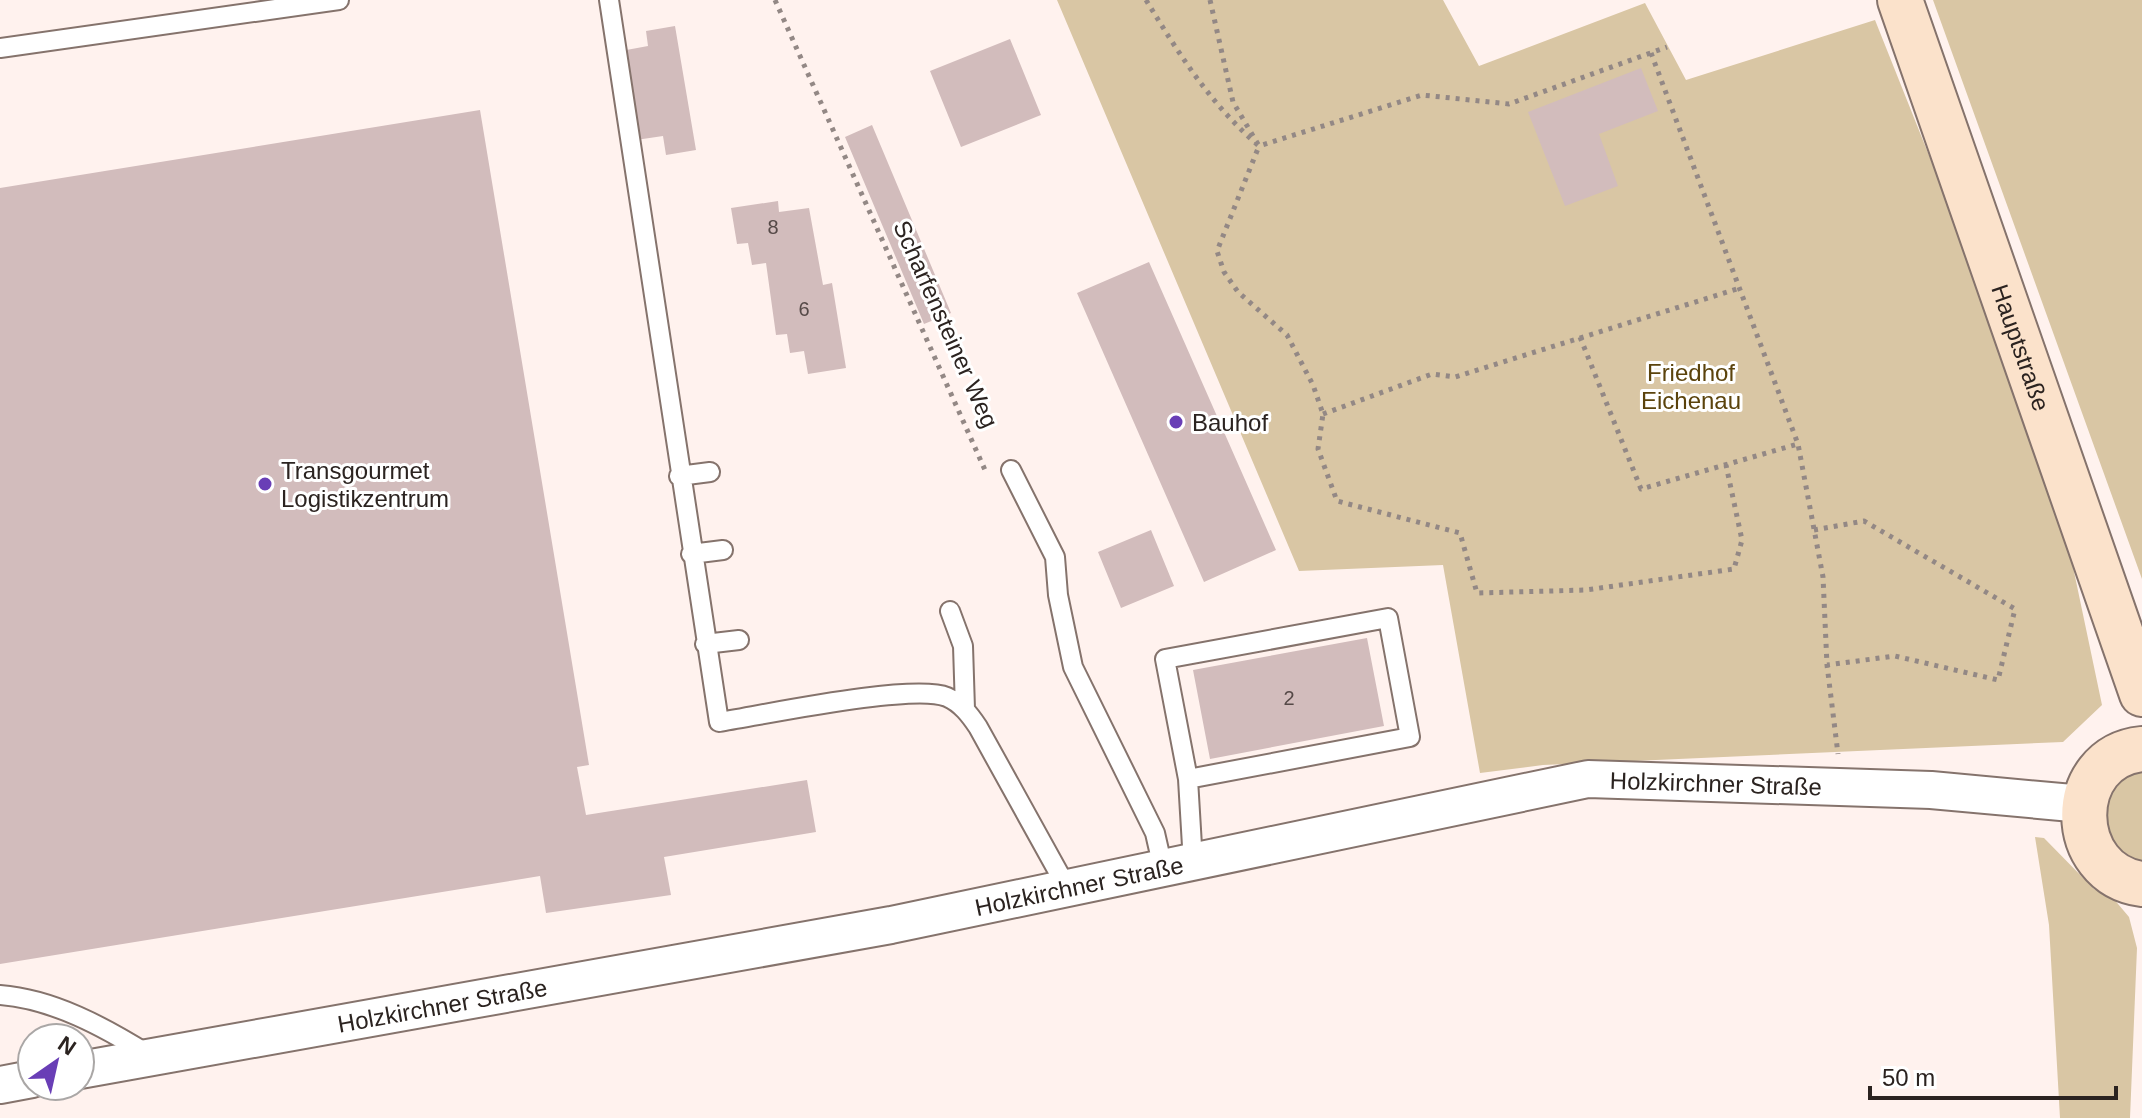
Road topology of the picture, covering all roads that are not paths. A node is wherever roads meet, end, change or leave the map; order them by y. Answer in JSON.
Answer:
{"nodes":[{"id":1,"x":339,"y":0,"type":"edge"},
{"id":2,"x":609,"y":0,"type":"edge"},
{"id":3,"x":1900,"y":0,"type":"edge"},
{"id":4,"x":0,"y":48,"type":"edge"},
{"id":5,"x":1011,"y":470,"type":"dead end"},
{"id":6,"x":710,"y":472,"type":"dead end"},
{"id":7,"x":679,"y":476,"type":"junction"},
{"id":8,"x":723,"y":550,"type":"dead end"},
{"id":9,"x":691,"y":554,"type":"junction"},
{"id":10,"x":950,"y":611,"type":"dead end"},
{"id":11,"x":739,"y":640,"type":"dead end"},
{"id":12,"x":705,"y":644,"type":"junction"},
{"id":13,"x":2142,"y":694,"type":"edge"},
{"id":14,"x":965,"y":709,"type":"junction"},
{"id":15,"x":2142,"y":749,"type":"edge"},
{"id":16,"x":1188,"y":779,"type":"junction"},
{"id":17,"x":2083,"y":804,"type":"junction"},
{"id":18,"x":1178,"y":865,"type":"junction"},
{"id":19,"x":2142,"y":884,"type":"edge"},
{"id":20,"x":1066,"y":886,"type":"junction"},
{"id":21,"x":0,"y":995,"type":"edge"},
{"id":22,"x":151,"y":1057,"type":"junction"},
{"id":23,"x":96,"y":1067,"type":"edge"}],
"edges":[{"from":1,"to":4,"type":"lane"},
{"from":2,"to":7,"type":"lane"},
{"from":3,"to":13,"type":"main road","name":"Hauptstraße"},
{"from":5,"to":18,"type":"lane"},
{"from":6,"to":7,"type":"lane"},
{"from":7,"to":9,"type":"lane"},
{"from":8,"to":9,"type":"lane"},
{"from":9,"to":12,"type":"lane"},
{"from":10,"to":14,"type":"lane"},
{"from":11,"to":12,"type":"lane"},
{"from":12,"to":14,"type":"lane"},
{"from":14,"to":20,"type":"lane"},
{"from":15,"to":17,"type":"main road"},
{"from":16,"to":16,"type":"lane"},
{"from":16,"to":18,"type":"lane"},
{"from":17,"to":18,"type":"street","name":"Holzkirchner Straße"},
{"from":17,"to":19,"type":"main road"},
{"from":18,"to":20,"type":"street","name":"Holzkirchner Straße"},
{"from":20,"to":22,"type":"street","name":"Holzkirchner Straße"},
{"from":21,"to":22,"type":"lane"},
{"from":22,"to":23,"type":"street","name":"Holzkirchner Straße"}]}
